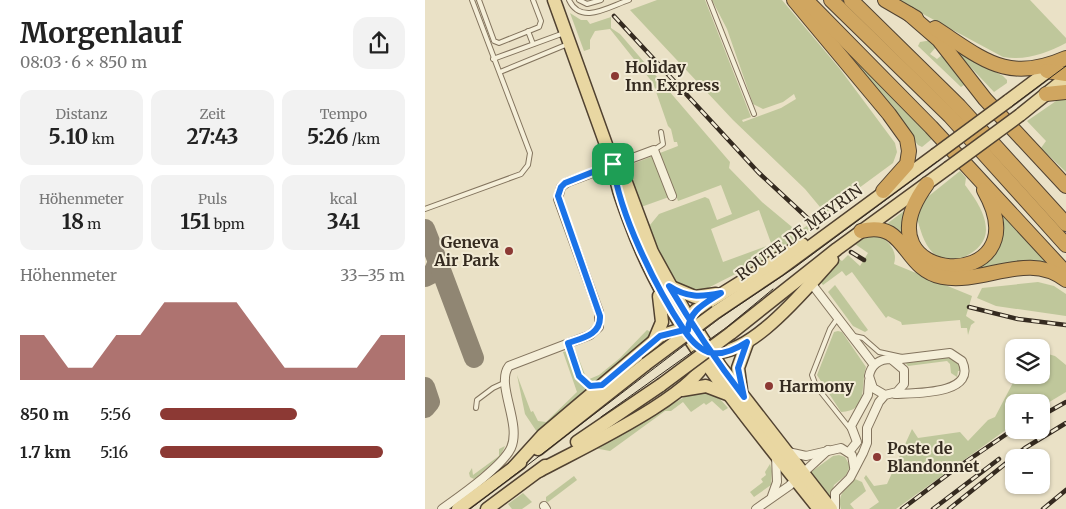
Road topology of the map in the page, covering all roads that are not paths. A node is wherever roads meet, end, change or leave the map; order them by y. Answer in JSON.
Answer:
{"nodes":[{"id":1,"x":472,"y":0,"type":"edge"},
{"id":2,"x":479,"y":0,"type":"edge"},
{"id":3,"x":533,"y":0,"type":"edge"},
{"id":4,"x":554,"y":0,"type":"edge"},
{"id":5,"x":569,"y":0,"type":"edge"},
{"id":6,"x":579,"y":0,"type":"edge"},
{"id":7,"x":602,"y":0,"type":"edge"},
{"id":8,"x":629,"y":0,"type":"edge"},
{"id":9,"x":709,"y":0,"type":"edge"},
{"id":10,"x":794,"y":0,"type":"edge"},
{"id":11,"x":806,"y":0,"type":"edge"},
{"id":12,"x":831,"y":0,"type":"edge"},
{"id":13,"x":851,"y":0,"type":"edge"},
{"id":14,"x":885,"y":0,"type":"edge"},
{"id":15,"x":615,"y":2,"type":"edge"},
{"id":16,"x":606,"y":8,"type":"junction"},
{"id":17,"x":909,"y":14,"type":"junction"},
{"id":18,"x":529,"y":32,"type":"junction"},
{"id":19,"x":568,"y":37,"type":"junction"},
{"id":20,"x":533,"y":44,"type":"junction"},
{"id":21,"x":1066,"y":58,"type":"edge"},
{"id":22,"x":493,"y":59,"type":"junction"},
{"id":23,"x":500,"y":72,"type":"junction"},
{"id":24,"x":1047,"y":72,"type":"junction"},
{"id":25,"x":1066,"y":74,"type":"edge"},
{"id":26,"x":1066,"y":78,"type":"edge"},
{"id":27,"x":1066,"y":92,"type":"edge"},
{"id":28,"x":1046,"y":94,"type":"junction"},
{"id":29,"x":754,"y":114,"type":"dead end"},
{"id":30,"x":661,"y":132,"type":"dead end"},
{"id":31,"x":654,"y":150,"type":"junction"},
{"id":32,"x":613,"y":164,"type":"junction"},
{"id":33,"x":975,"y":174,"type":"junction"},
{"id":34,"x":927,"y":184,"type":"junction"},
{"id":35,"x":1066,"y":186,"type":"edge"},
{"id":36,"x":883,"y":192,"type":"junction"},
{"id":37,"x":672,"y":196,"type":"dead end"},
{"id":38,"x":1045,"y":200,"type":"junction"},
{"id":39,"x":425,"y":209,"type":"edge"},
{"id":40,"x":1066,"y":220,"type":"edge"},
{"id":41,"x":1066,"y":224,"type":"edge"},
{"id":42,"x":835,"y":227,"type":"junction"},
{"id":43,"x":856,"y":235,"type":"junction"},
{"id":44,"x":1066,"y":245,"type":"edge"},
{"id":45,"x":1066,"y":273,"type":"edge"},
{"id":46,"x":1066,"y":280,"type":"edge"},
{"id":47,"x":811,"y":283,"type":"junction"},
{"id":48,"x":663,"y":285,"type":"junction"},
{"id":49,"x":721,"y":293,"type":"junction"},
{"id":50,"x":838,"y":317,"type":"junction"},
{"id":51,"x":852,"y":335,"type":"junction"},
{"id":52,"x":654,"y":341,"type":"junction"},
{"id":53,"x":697,"y":341,"type":"junction"},
{"id":54,"x":747,"y":342,"type":"junction"},
{"id":55,"x":568,"y":343,"type":"junction"},
{"id":56,"x":903,"y":358,"type":"junction"},
{"id":57,"x":893,"y":360,"type":"junction"},
{"id":58,"x":873,"y":365,"type":"junction"},
{"id":59,"x":869,"y":380,"type":"junction"},
{"id":60,"x":506,"y":382,"type":"junction"},
{"id":61,"x":602,"y":385,"type":"junction"},
{"id":62,"x":679,"y":391,"type":"junction"},
{"id":63,"x":729,"y":395,"type":"junction"},
{"id":64,"x":889,"y":395,"type":"junction"},
{"id":65,"x":744,"y":397,"type":"junction"},
{"id":66,"x":476,"y":408,"type":"dead end"},
{"id":67,"x":851,"y":430,"type":"junction"},
{"id":68,"x":866,"y":436,"type":"junction"},
{"id":69,"x":828,"y":450,"type":"junction"},
{"id":70,"x":781,"y":452,"type":"junction"},
{"id":71,"x":849,"y":452,"type":"junction"},
{"id":72,"x":514,"y":467,"type":"junction"},
{"id":73,"x":854,"y":467,"type":"junction"},
{"id":74,"x":539,"y":471,"type":"junction"},
{"id":75,"x":799,"y":476,"type":"junction"},
{"id":76,"x":771,"y":498,"type":"junction"},
{"id":77,"x":443,"y":509,"type":"edge"},
{"id":78,"x":458,"y":509,"type":"edge"},
{"id":79,"x":487,"y":509,"type":"edge"},
{"id":80,"x":756,"y":509,"type":"edge"},
{"id":81,"x":819,"y":509,"type":"edge"},
{"id":82,"x":833,"y":509,"type":"edge"}],
"edges":[{"from":1,"to":22,"type":"lane"},
{"from":2,"to":18,"type":"lane"},
{"from":3,"to":18,"type":"lane"},
{"from":4,"to":19,"type":"main road"},
{"from":5,"to":16,"type":"lane"},
{"from":6,"to":7,"type":"lane"},
{"from":7,"to":16,"type":"lane"},
{"from":8,"to":15,"type":"lane"},
{"from":9,"to":29,"type":"lane"},
{"from":10,"to":36,"type":"highway"},
{"from":11,"to":33,"type":"highway"},
{"from":12,"to":44,"type":"highway"},
{"from":13,"to":38,"type":"highway"},
{"from":14,"to":17,"type":"highway"},
{"from":15,"to":16,"type":"lane"},
{"from":17,"to":21,"type":"highway"},
{"from":17,"to":35,"type":"highway"},
{"from":18,"to":20,"type":"lane"},
{"from":19,"to":20,"type":"lane"},
{"from":19,"to":23,"type":"lane"},
{"from":19,"to":32,"type":"main road"},
{"from":20,"to":22,"type":"lane"},
{"from":21,"to":24,"type":"main road","name":"ROUTE DE MEYRIN"},
{"from":22,"to":23,"type":"lane"},
{"from":23,"to":39,"type":"lane"},
{"from":24,"to":25,"type":"highway"},
{"from":24,"to":36,"type":"main road","name":"ROUTE DE MEYRIN","bridge":true},
{"from":26,"to":28,"type":"main road"},
{"from":27,"to":28,"type":"highway"},
{"from":28,"to":34,"type":"main road","bridge":true},
{"from":30,"to":31,"type":"lane"},
{"from":31,"to":32,"type":"street"},
{"from":31,"to":37,"type":"street"},
{"from":32,"to":48,"type":"main road"},
{"from":32,"to":55,"type":"street"},
{"from":33,"to":34,"type":"highway"},
{"from":33,"to":45,"type":"highway"},
{"from":34,"to":43,"type":"main road"},
{"from":36,"to":42,"type":"main road","name":"ROUTE DE MEYRIN"},
{"from":38,"to":40,"type":"highway"},
{"from":38,"to":41,"type":"highway"},
{"from":42,"to":49,"type":"main road"},
{"from":42,"to":72,"type":"main road","name":"ROUTE DE MEYRIN","bridge":true},
{"from":43,"to":46,"type":"highway"},
{"from":43,"to":47,"type":"main road"},
{"from":43,"to":74,"type":"main road","bridge":true},
{"from":47,"to":50,"type":"street"},
{"from":47,"to":54,"type":"main road"},
{"from":48,"to":49,"type":"main road"},
{"from":48,"to":52,"type":"main road"},
{"from":48,"to":53,"type":"main road"},
{"from":49,"to":53,"type":"main road"},
{"from":50,"to":51,"type":"street"},
{"from":50,"to":67,"type":"lane"},
{"from":51,"to":56,"type":"lane"},
{"from":51,"to":58,"type":"street"},
{"from":52,"to":53,"type":"main road"},
{"from":52,"to":61,"type":"main road"},
{"from":53,"to":54,"type":"main road"},
{"from":53,"to":62,"type":"main road"},
{"from":53,"to":63,"type":"main road"},
{"from":53,"to":65,"type":"main road"},
{"from":54,"to":65,"type":"main road"},
{"from":55,"to":60,"type":"street"},
{"from":55,"to":61,"type":"lane"},
{"from":56,"to":57,"type":"street"},
{"from":56,"to":64,"type":"street"},
{"from":57,"to":58,"type":"street"},
{"from":57,"to":64,"type":"street"},
{"from":58,"to":59,"type":"street"},
{"from":59,"to":64,"type":"street"},
{"from":59,"to":67,"type":"street"},
{"from":60,"to":66,"type":"lane"},
{"from":60,"to":77,"type":"street"},
{"from":61,"to":72,"type":"main road"},
{"from":62,"to":63,"type":"main road"},
{"from":62,"to":74,"type":"main road"},
{"from":63,"to":70,"type":"main road"},
{"from":64,"to":68,"type":"street"},
{"from":65,"to":70,"type":"main road"},
{"from":67,"to":68,"type":"lane"},
{"from":67,"to":71,"type":"street"},
{"from":68,"to":73,"type":"street"},
{"from":69,"to":70,"type":"street"},
{"from":69,"to":71,"type":"street"},
{"from":69,"to":75,"type":"street"},
{"from":70,"to":75,"type":"main road"},
{"from":70,"to":76,"type":"street"},
{"from":71,"to":73,"type":"street"},
{"from":72,"to":78,"type":"main road","name":"ROUTE DE MEYRIN"},
{"from":73,"to":82,"type":"street"},
{"from":74,"to":79,"type":"main road"},
{"from":75,"to":76,"type":"street"},
{"from":75,"to":81,"type":"main road"},
{"from":75,"to":82,"type":"main road"},
{"from":76,"to":80,"type":"street"}]}
